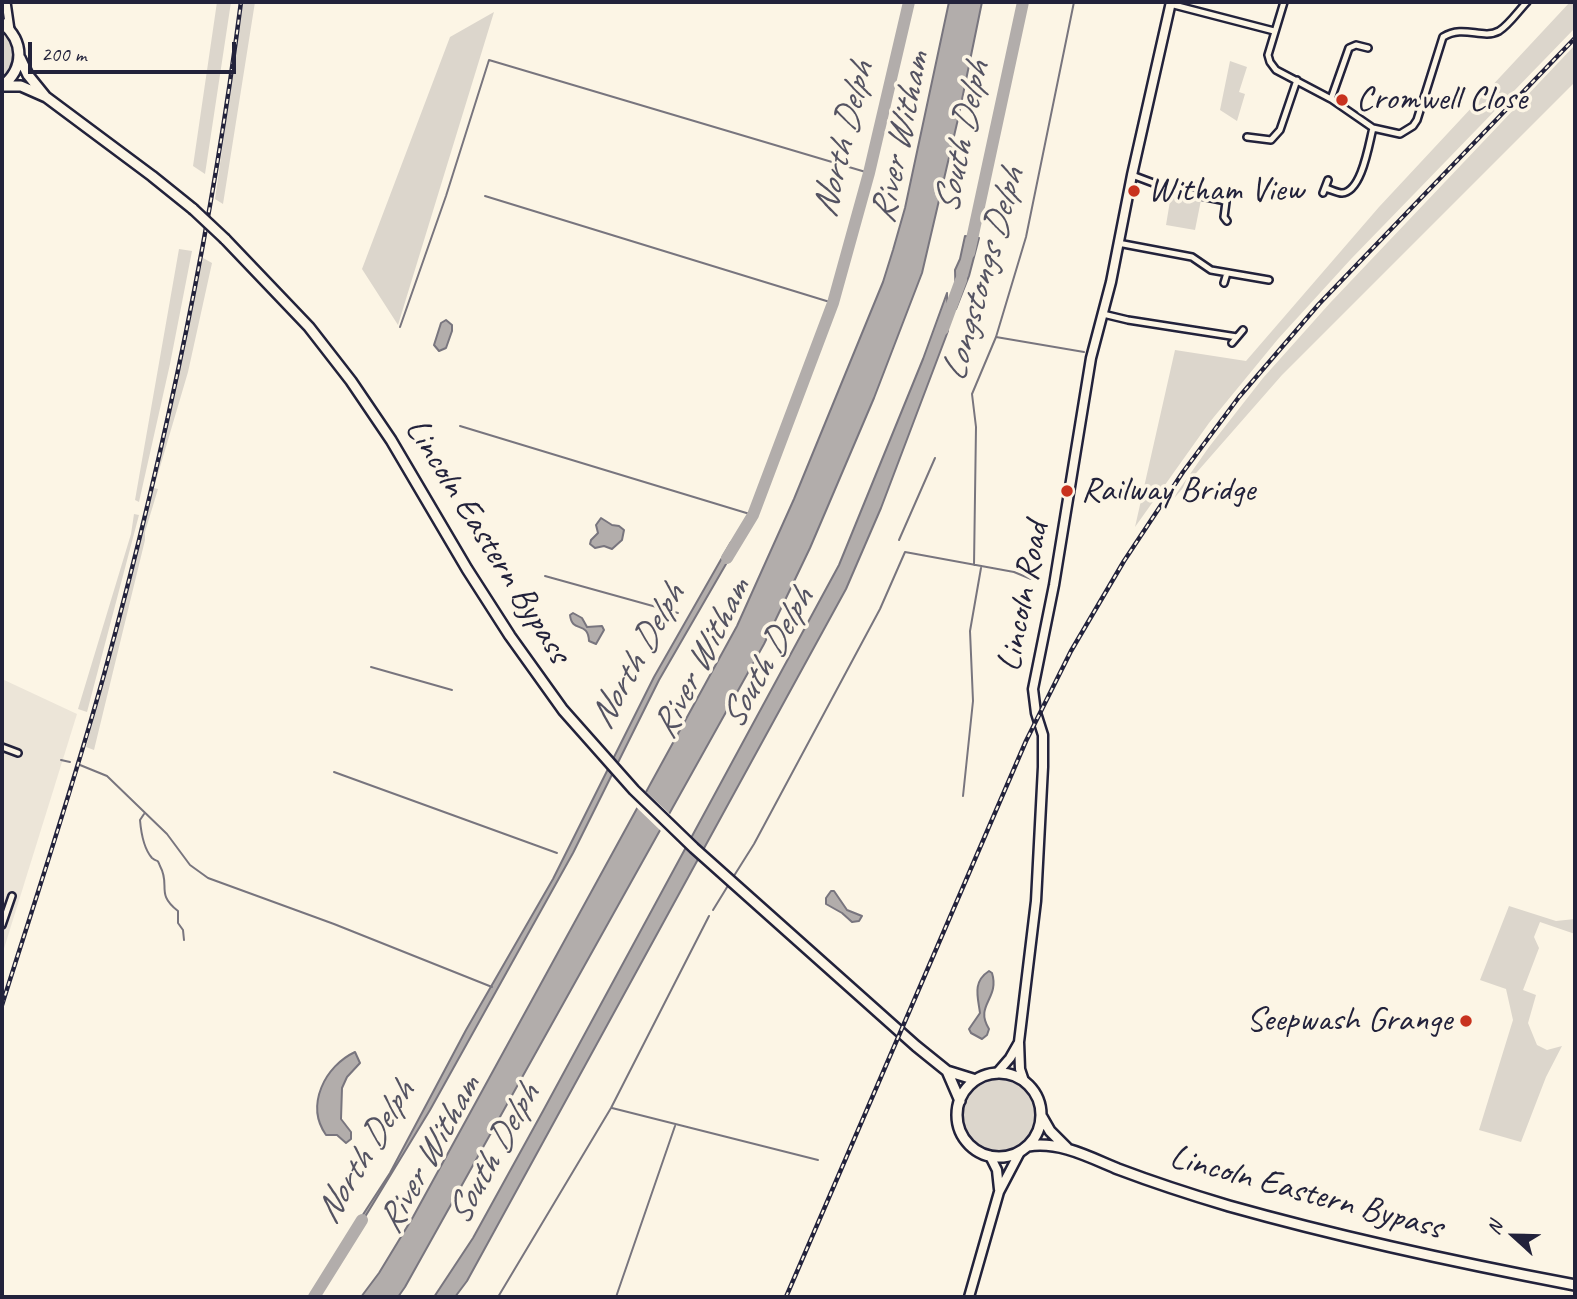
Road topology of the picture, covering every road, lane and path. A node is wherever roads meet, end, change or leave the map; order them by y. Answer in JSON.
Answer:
{"nodes":[{"id":1,"x":6,"y":2,"type":"edge"},
{"id":2,"x":1284,"y":2,"type":"edge"},
{"id":3,"x":1527,"y":2,"type":"edge"},
{"id":4,"x":1170,"y":3,"type":"edge"},
{"id":5,"x":2,"y":23,"type":"edge"},
{"id":6,"x":10,"y":30,"type":"junction"},
{"id":7,"x":1274,"y":31,"type":"junction"},
{"id":8,"x":1368,"y":48,"type":"dead end"},
{"id":9,"x":19,"y":57,"type":"junction"},
{"id":10,"x":1297,"y":80,"type":"junction"},
{"id":11,"x":2,"y":86,"type":"edge"},
{"id":12,"x":46,"y":97,"type":"junction"},
{"id":13,"x":1331,"y":99,"type":"junction"},
{"id":14,"x":1373,"y":128,"type":"junction"},
{"id":15,"x":1247,"y":137,"type":"dead end"},
{"id":16,"x":1132,"y":175,"type":"junction"},
{"id":17,"x":1328,"y":180,"type":"dead end"},
{"id":18,"x":1227,"y":221,"type":"dead end"},
{"id":19,"x":1118,"y":243,"type":"junction"},
{"id":20,"x":1227,"y":273,"type":"junction"},
{"id":21,"x":1269,"y":280,"type":"dead end"},
{"id":22,"x":1224,"y":283,"type":"dead end"},
{"id":23,"x":1103,"y":314,"type":"junction"},
{"id":24,"x":1243,"y":330,"type":"dead end"},
{"id":25,"x":1237,"y":337,"type":"junction"},
{"id":26,"x":1231,"y":343,"type":"dead end"},
{"id":27,"x":2,"y":747,"type":"edge"},
{"id":28,"x":18,"y":753,"type":"dead end"},
{"id":29,"x":12,"y":896,"type":"dead end"},
{"id":30,"x":2,"y":923,"type":"edge"},
{"id":31,"x":1019,"y":1042,"type":"junction"},
{"id":32,"x":947,"y":1071,"type":"junction"},
{"id":33,"x":997,"y":1073,"type":"junction"},
{"id":34,"x":976,"y":1080,"type":"junction"},
{"id":35,"x":1024,"y":1081,"type":"junction"},
{"id":36,"x":960,"y":1101,"type":"junction"},
{"id":37,"x":1041,"y":1115,"type":"junction"},
{"id":38,"x":1067,"y":1148,"type":"junction"},
{"id":39,"x":1024,"y":1149,"type":"junction"},
{"id":40,"x":990,"y":1156,"type":"junction"},
{"id":41,"x":999,"y":1192,"type":"junction"},
{"id":42,"x":1575,"y":1285,"type":"edge"},
{"id":43,"x":969,"y":1297,"type":"edge"}],
"edges":[{"from":1,"to":6,"type":"street"},
{"from":2,"to":7,"type":"street"},
{"from":3,"to":14,"type":"street"},
{"from":4,"to":7,"type":"street"},
{"from":4,"to":16,"type":"main road","name":"Lincoln Road"},
{"from":5,"to":6,"type":"highway"},
{"from":6,"to":9,"type":"highway","name":"Lincoln Eastern Bypass"},
{"from":7,"to":10,"type":"street"},
{"from":8,"to":13,"type":"street"},
{"from":9,"to":11,"type":"highway"},
{"from":9,"to":12,"type":"highway","name":"Lincoln Eastern Bypass"},
{"from":10,"to":13,"type":"street"},
{"from":10,"to":15,"type":"street"},
{"from":11,"to":12,"type":"highway","name":"Lincoln Eastern Bypass"},
{"from":12,"to":32,"type":"highway","name":"Lincoln Eastern Bypass","bridge":true},
{"from":13,"to":14,"type":"street"},
{"from":14,"to":17,"type":"street"},
{"from":16,"to":18,"type":"street"},
{"from":16,"to":19,"type":"main road","name":"Lincoln Road"},
{"from":19,"to":20,"type":"street"},
{"from":19,"to":23,"type":"main road","name":"Lincoln Road"},
{"from":20,"to":21,"type":"street"},
{"from":20,"to":22,"type":"street"},
{"from":23,"to":25,"type":"street"},
{"from":23,"to":31,"type":"main road","name":"Lincoln Road"},
{"from":24,"to":25,"type":"street"},
{"from":25,"to":26,"type":"street"},
{"from":27,"to":28,"type":"street"},
{"from":29,"to":30,"type":"street"},
{"from":31,"to":33,"type":"main road","name":"Lincoln Road"},
{"from":31,"to":35,"type":"main road","name":"Lincoln Road"},
{"from":32,"to":34,"type":"highway","name":"Lincoln Eastern Bypass"},
{"from":32,"to":36,"type":"highway","name":"Lincoln Eastern Bypass"},
{"from":33,"to":34,"type":"highway"},
{"from":33,"to":35,"type":"highway"},
{"from":34,"to":36,"type":"highway"},
{"from":35,"to":37,"type":"highway"},
{"from":36,"to":40,"type":"highway"},
{"from":37,"to":38,"type":"highway","name":"Lincoln Eastern Bypass"},
{"from":37,"to":39,"type":"highway"},
{"from":38,"to":39,"type":"highway","name":"Lincoln Eastern Bypass"},
{"from":38,"to":42,"type":"highway","name":"Lincoln Eastern Bypass"},
{"from":39,"to":40,"type":"highway"},
{"from":39,"to":41,"type":"main road"},
{"from":40,"to":41,"type":"main road"},
{"from":41,"to":43,"type":"main road"}]}
